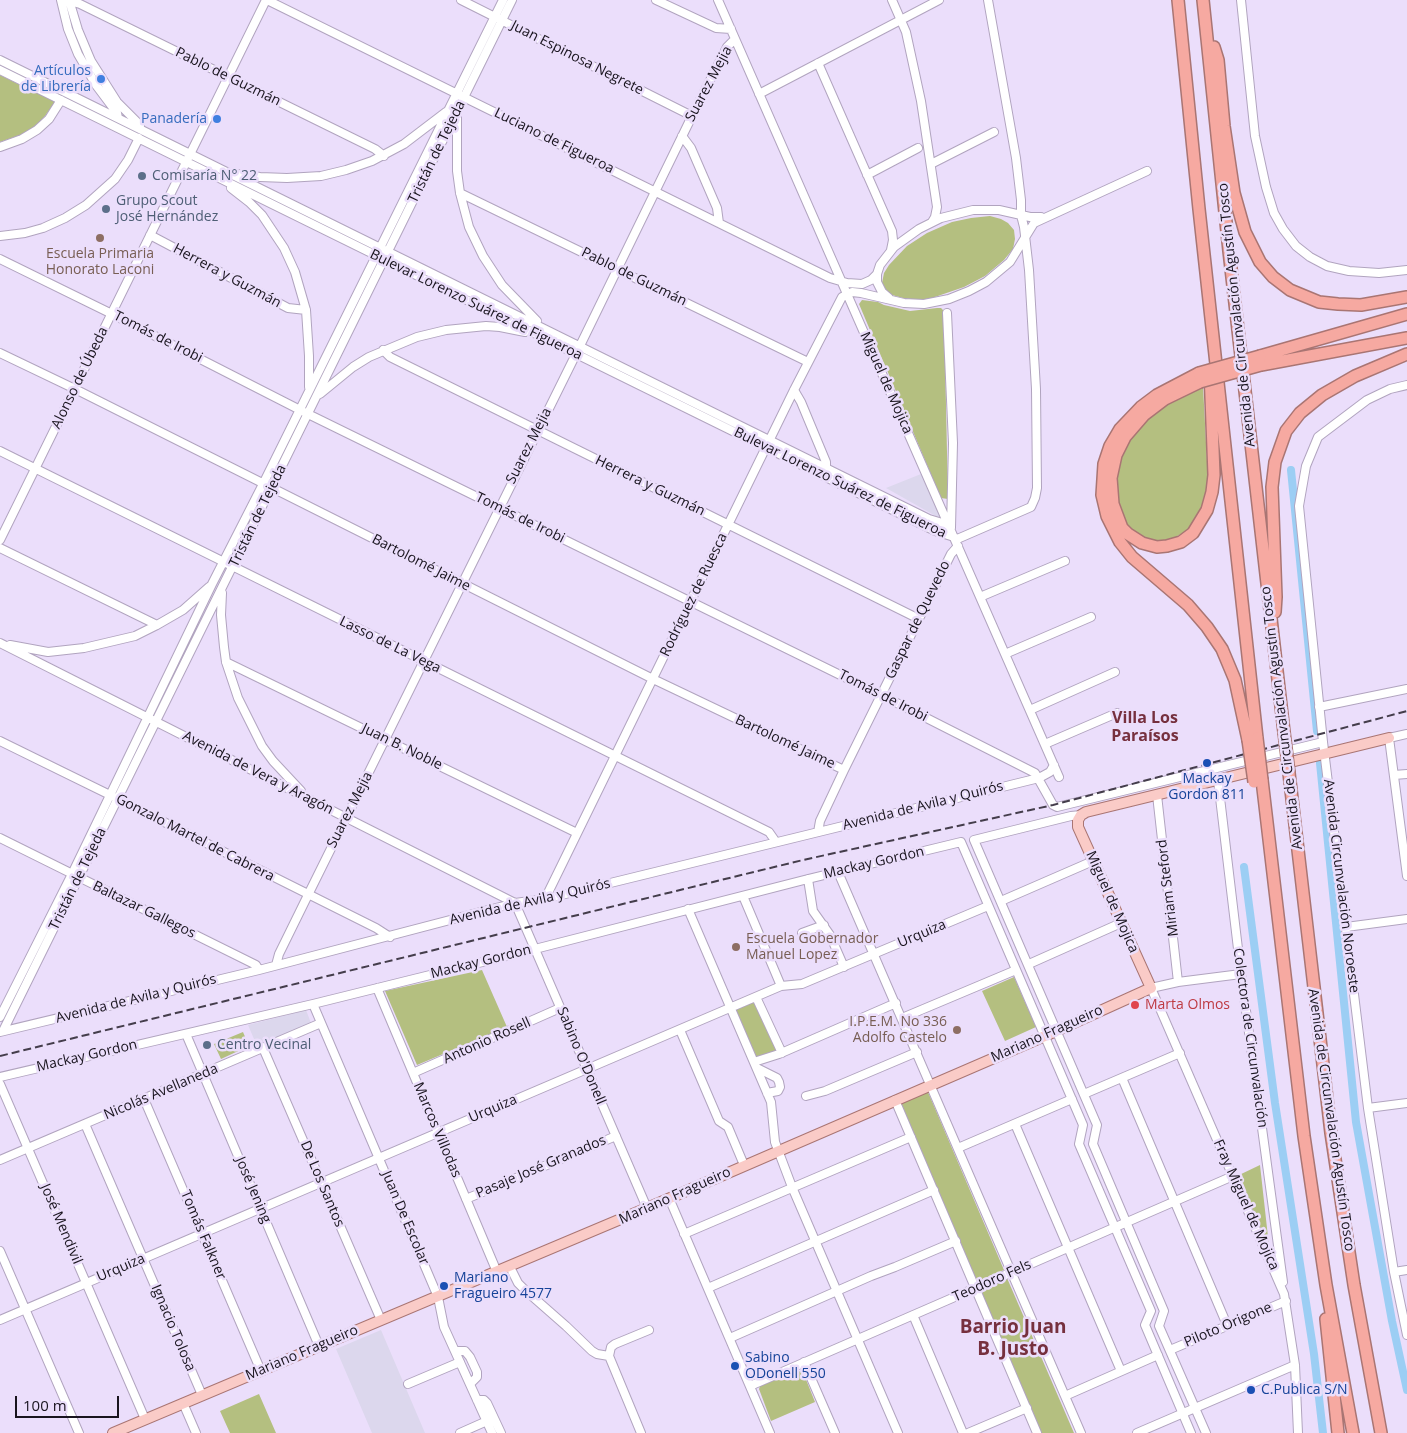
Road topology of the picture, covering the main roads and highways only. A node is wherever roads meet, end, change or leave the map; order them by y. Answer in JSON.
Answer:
{"nodes":[{"id":1,"x":1178,"y":0,"type":"edge"},
{"id":2,"x":1204,"y":6,"type":"edge"},
{"id":3,"x":1407,"y":297,"type":"edge"},
{"id":4,"x":1407,"y":314,"type":"edge"},
{"id":5,"x":1214,"y":332,"type":"junction"},
{"id":6,"x":1407,"y":338,"type":"edge"},
{"id":7,"x":1407,"y":354,"type":"edge"},
{"id":8,"x":1260,"y":360,"type":"junction"},
{"id":9,"x":1200,"y":378,"type":"junction"},
{"id":10,"x":1272,"y":633,"type":"junction"},
{"id":11,"x":1389,"y":738,"type":"road end"},
{"id":12,"x":1253,"y":739,"type":"junction"},
{"id":13,"x":1151,"y":988,"type":"joint"},
{"id":14,"x":1346,"y":1239,"type":"junction"},
{"id":15,"x":1326,"y":1285,"type":"junction"},
{"id":16,"x":113,"y":1433,"type":"edge"},
{"id":17,"x":1338,"y":1433,"type":"edge"},
{"id":18,"x":1353,"y":1433,"type":"edge"},
{"id":19,"x":1381,"y":1433,"type":"edge"},
{"id":20,"x":1389,"y":1433,"type":"edge"}],
"edges":[{"from":1,"to":5,"type":"highway","name":"Avenida de Circunvalación Agustín Tosco"},
{"from":2,"to":3,"type":"highway"},
{"from":2,"to":10,"type":"highway","name":"Avenida de Circunvalación Agustín Tosco"},
{"from":4,"to":8,"type":"highway"},
{"from":5,"to":9,"type":"highway"},
{"from":5,"to":12,"type":"highway","name":"Avenida de Circunvalación Agustín Tosco"},
{"from":6,"to":8,"type":"highway"},
{"from":7,"to":10,"type":"highway"},
{"from":8,"to":9,"type":"highway","bridge":true},
{"from":9,"to":12,"type":"highway"},
{"from":10,"to":14,"type":"highway","name":"Avenida de Circunvalación Agustín Tosco","bridge":true},
{"from":11,"to":13,"type":"main road","name":"Miguel de Mojica"},
{"from":12,"to":15,"type":"highway","name":"Avenida de Circunvalación Agustín Tosco","bridge":true},
{"from":13,"to":16,"type":"main road","name":"Mariano Fragueiro"},
{"from":14,"to":19,"type":"highway","name":"Avenida de Circunvalación Agustín Tosco"},
{"from":14,"to":20,"type":"highway"},
{"from":15,"to":17,"type":"highway"},
{"from":15,"to":18,"type":"highway","name":"Avenida de Circunvalación Agustín Tosco"}]}
